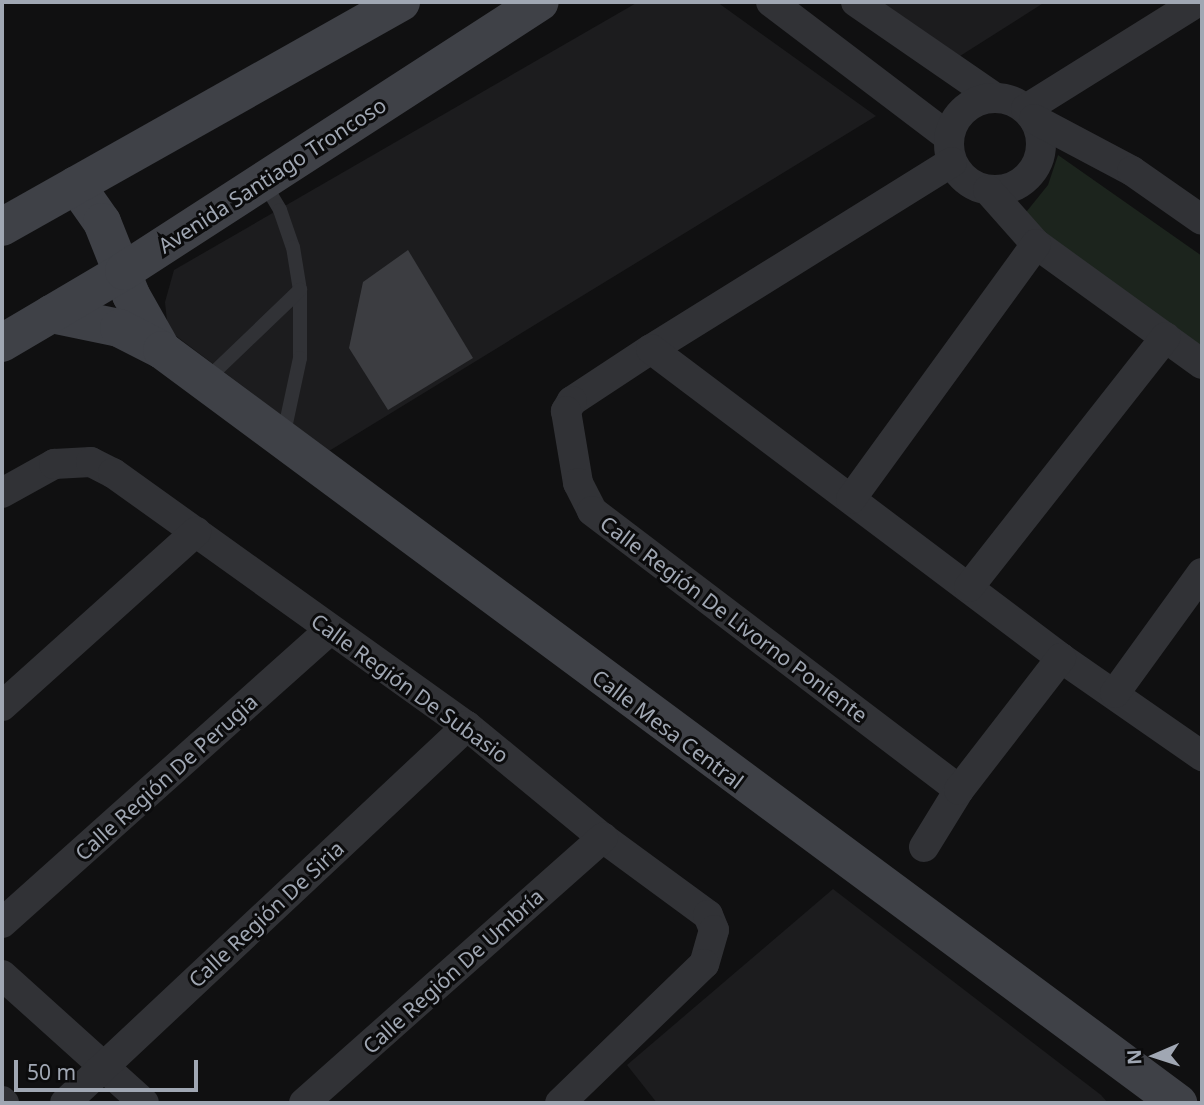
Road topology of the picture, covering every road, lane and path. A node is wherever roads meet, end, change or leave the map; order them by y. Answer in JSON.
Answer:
{"nodes":[{"id":1,"x":401,"y":2,"type":"edge"},
{"id":2,"x":540,"y":2,"type":"edge"},
{"id":3,"x":771,"y":2,"type":"edge"},
{"id":4,"x":856,"y":2,"type":"edge"},
{"id":5,"x":1197,"y":2,"type":"edge"},
{"id":6,"x":995,"y":97,"type":"junction"},
{"id":7,"x":1030,"y":114,"type":"junction"},
{"id":8,"x":951,"y":150,"type":"junction"},
{"id":9,"x":263,"y":182,"type":"junction"},
{"id":10,"x":76,"y":185,"type":"junction"},
{"id":11,"x":988,"y":190,"type":"junction"},
{"id":12,"x":1202,"y":220,"type":"edge"},
{"id":13,"x":2,"y":227,"type":"edge"},
{"id":14,"x":1036,"y":244,"type":"junction"},
{"id":15,"x":124,"y":271,"type":"junction"},
{"id":16,"x":300,"y":290,"type":"junction"},
{"id":17,"x":51,"y":314,"type":"junction"},
{"id":18,"x":1166,"y":338,"type":"junction"},
{"id":19,"x":2,"y":343,"type":"edge"},
{"id":20,"x":651,"y":349,"type":"junction"},
{"id":21,"x":162,"y":350,"type":"junction"},
{"id":22,"x":1202,"y":365,"type":"edge"},
{"id":23,"x":204,"y":382,"type":"junction"},
{"id":24,"x":282,"y":442,"type":"junction"},
{"id":25,"x":2,"y":493,"type":"edge"},
{"id":26,"x":851,"y":499,"type":"junction"},
{"id":27,"x":196,"y":532,"type":"junction"},
{"id":28,"x":1202,"y":573,"type":"edge"},
{"id":29,"x":969,"y":587,"type":"junction"},
{"id":30,"x":330,"y":630,"type":"junction"},
{"id":31,"x":1061,"y":658,"type":"junction"},
{"id":32,"x":1115,"y":693,"type":"junction"},
{"id":33,"x":2,"y":706,"type":"edge"},
{"id":34,"x":467,"y":726,"type":"junction"},
{"id":35,"x":1202,"y":756,"type":"edge"},
{"id":36,"x":959,"y":790,"type":"junction"},
{"id":37,"x":603,"y":838,"type":"junction"},
{"id":38,"x":924,"y":847,"type":"dead end"},
{"id":39,"x":2,"y":923,"type":"edge"},
{"id":40,"x":2,"y":975,"type":"edge"},
{"id":41,"x":104,"y":1067,"type":"junction"},
{"id":42,"x":65,"y":1103,"type":"edge"},
{"id":43,"x":144,"y":1103,"type":"edge"},
{"id":44,"x":304,"y":1103,"type":"edge"},
{"id":45,"x":560,"y":1103,"type":"edge"},
{"id":46,"x":1178,"y":1103,"type":"edge"}],
"edges":[{"from":1,"to":10,"type":"main road"},
{"from":2,"to":9,"type":"main road","name":"Avenida Santiago Troncoso"},
{"from":3,"to":8,"type":"street"},
{"from":4,"to":6,"type":"street"},
{"from":5,"to":7,"type":"street"},
{"from":6,"to":7,"type":"street"},
{"from":6,"to":8,"type":"street"},
{"from":7,"to":11,"type":"street"},
{"from":7,"to":12,"type":"street"},
{"from":8,"to":11,"type":"street"},
{"from":8,"to":20,"type":"street","name":"Calle Región De Livorno Poniente"},
{"from":9,"to":15,"type":"main road","name":"Avenida Santiago Troncoso"},
{"from":9,"to":16,"type":"lane"},
{"from":10,"to":13,"type":"main road"},
{"from":10,"to":15,"type":"main road"},
{"from":11,"to":14,"type":"street"},
{"from":14,"to":18,"type":"street"},
{"from":14,"to":26,"type":"street"},
{"from":15,"to":17,"type":"main road","name":"Avenida Santiago Troncoso"},
{"from":15,"to":21,"type":"main road"},
{"from":16,"to":23,"type":"lane"},
{"from":16,"to":24,"type":"lane"},
{"from":17,"to":19,"type":"main road","name":"Avenida Santiago Troncoso"},
{"from":17,"to":21,"type":"main road"},
{"from":18,"to":22,"type":"street"},
{"from":18,"to":29,"type":"street"},
{"from":20,"to":26,"type":"street"},
{"from":20,"to":36,"type":"street","name":"Calle Región De Livorno Poniente"},
{"from":21,"to":23,"type":"main road","name":"Calle Mesa Central"},
{"from":23,"to":24,"type":"main road","name":"Calle Mesa Central"},
{"from":24,"to":46,"type":"main road","name":"Calle Mesa Central"},
{"from":25,"to":27,"type":"street","name":"Calle Región De Subasio"},
{"from":26,"to":29,"type":"street"},
{"from":27,"to":30,"type":"street","name":"Calle Región De Subasio"},
{"from":27,"to":33,"type":"street"},
{"from":28,"to":32,"type":"street"},
{"from":29,"to":31,"type":"street"},
{"from":30,"to":34,"type":"street","name":"Calle Región De Subasio"},
{"from":30,"to":39,"type":"street","name":"Calle Región De Perugia"},
{"from":31,"to":32,"type":"street"},
{"from":31,"to":36,"type":"street"},
{"from":32,"to":35,"type":"street"},
{"from":34,"to":37,"type":"street","name":"Calle Región De Subasio"},
{"from":34,"to":41,"type":"street","name":"Calle Región De Siria"},
{"from":36,"to":38,"type":"street"},
{"from":37,"to":44,"type":"street","name":"Calle Región De Umbría"},
{"from":37,"to":45,"type":"street","name":"Calle Región De Subasio"},
{"from":40,"to":41,"type":"street"},
{"from":41,"to":42,"type":"street","name":"Calle Región De Siria"},
{"from":41,"to":43,"type":"street"}]}
